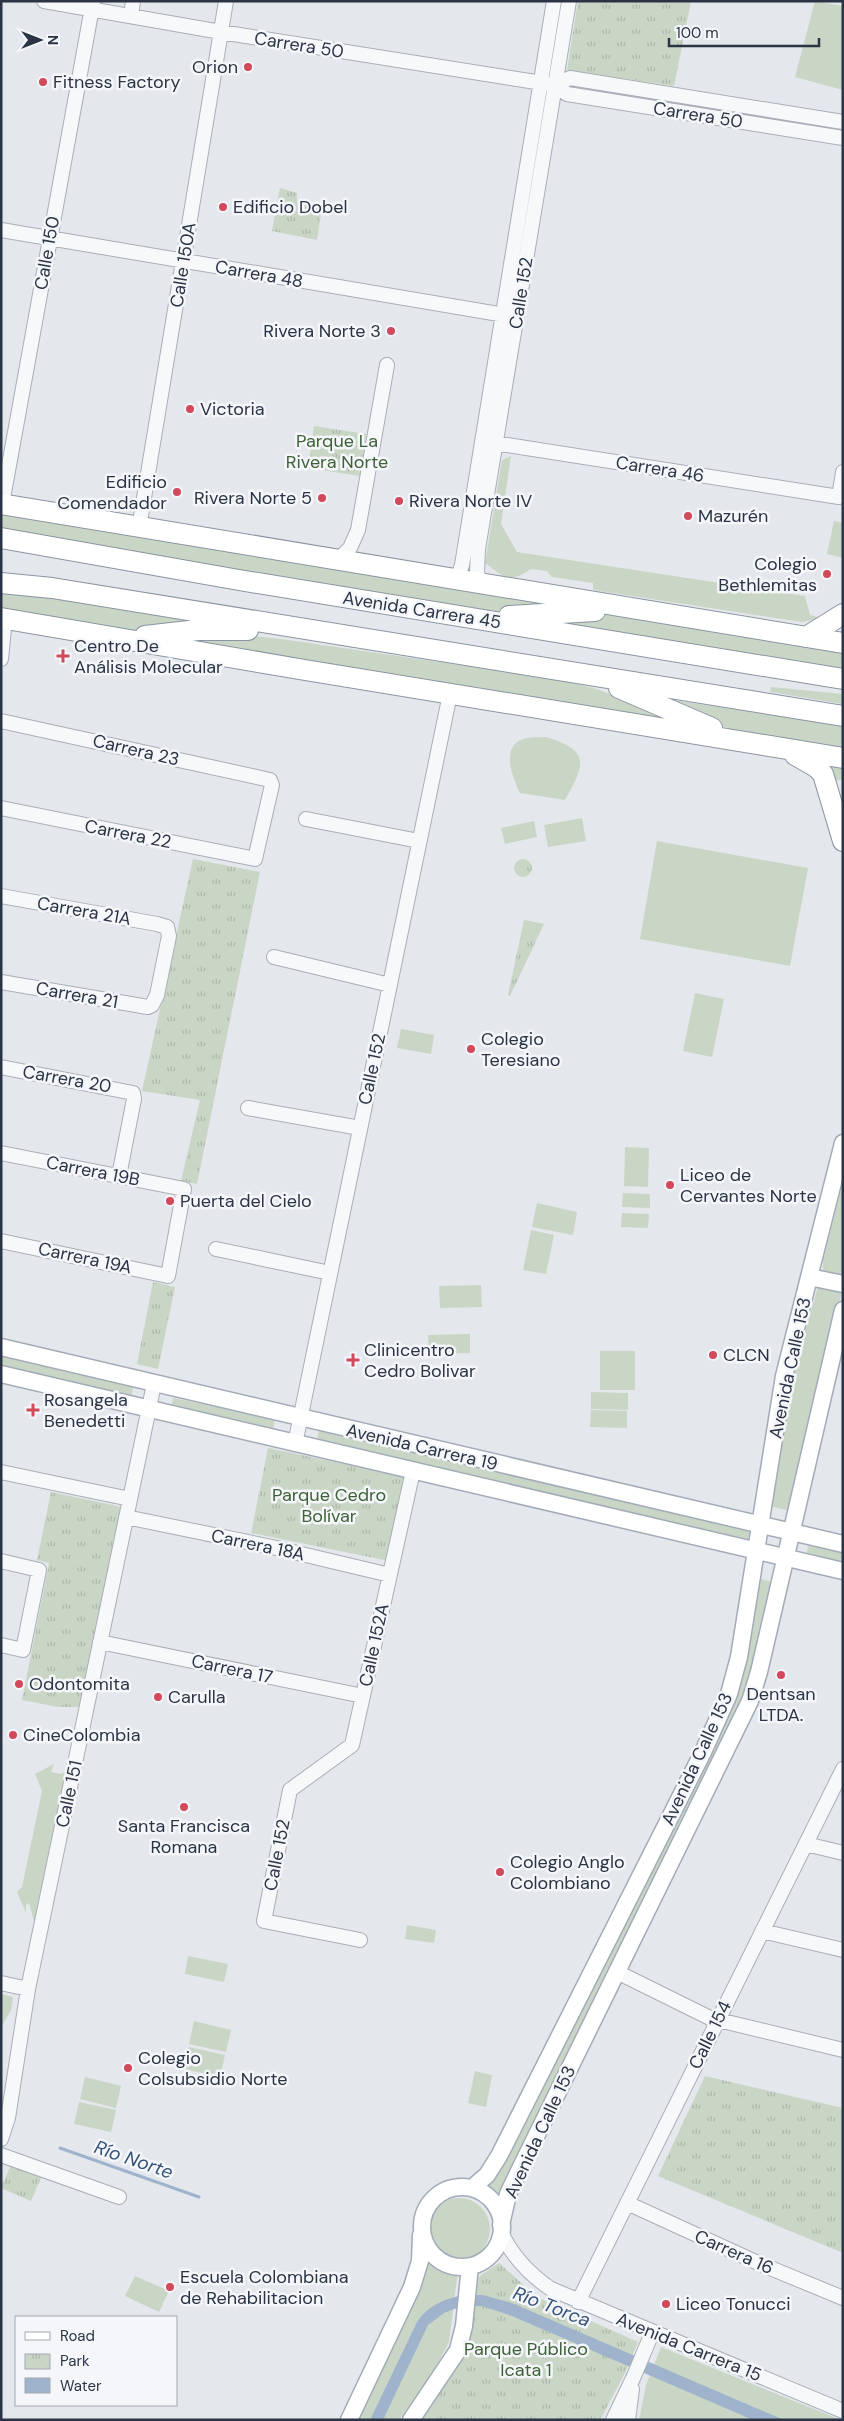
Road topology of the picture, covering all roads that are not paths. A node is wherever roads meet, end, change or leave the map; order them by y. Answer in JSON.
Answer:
{"nodes":[{"id":1,"x":44,"y":1,"type":"edge"},
{"id":2,"x":133,"y":1,"type":"edge"},
{"id":3,"x":226,"y":1,"type":"edge"},
{"id":4,"x":554,"y":1,"type":"edge"},
{"id":5,"x":569,"y":1,"type":"edge"},
{"id":6,"x":92,"y":5,"type":"edge"},
{"id":7,"x":130,"y":16,"type":"junction"},
{"id":8,"x":221,"y":32,"type":"junction"},
{"id":9,"x":541,"y":83,"type":"junction"},
{"id":10,"x":555,"y":85,"type":"junction"},
{"id":11,"x":843,"y":122,"type":"edge"},
{"id":12,"x":843,"y":138,"type":"edge"},
{"id":13,"x":1,"y":230,"type":"edge"},
{"id":14,"x":50,"y":239,"type":"junction"},
{"id":15,"x":184,"y":261,"type":"junction"},
{"id":16,"x":510,"y":316,"type":"junction"},
{"id":17,"x":388,"y":365,"type":"dead end"},
{"id":18,"x":489,"y":442,"type":"junction"},
{"id":19,"x":843,"y":472,"type":"edge"},
{"id":20,"x":2,"y":504,"type":"edge"},
{"id":21,"x":139,"y":528,"type":"junction"},
{"id":22,"x":358,"y":530,"type":"junction"},
{"id":23,"x":1,"y":538,"type":"edge"},
{"id":24,"x":338,"y":560,"type":"junction"},
{"id":25,"x":373,"y":566,"type":"junction"},
{"id":26,"x":457,"y":580,"type":"junction"},
{"id":27,"x":1,"y":583,"type":"edge"},
{"id":28,"x":481,"y":584,"type":"junction"},
{"id":29,"x":632,"y":608,"type":"junction"},
{"id":30,"x":843,"y":614,"type":"edge"},
{"id":31,"x":470,"y":617,"type":"junction"},
{"id":32,"x":3,"y":618,"type":"edge"},
{"id":33,"x":310,"y":630,"type":"junction"},
{"id":34,"x":113,"y":637,"type":"junction"},
{"id":35,"x":806,"y":637,"type":"junction"},
{"id":36,"x":843,"y":643,"type":"edge"},
{"id":37,"x":1,"y":659,"type":"edge"},
{"id":38,"x":590,"y":676,"type":"junction"},
{"id":39,"x":843,"y":679,"type":"edge"},
{"id":40,"x":450,"y":694,"type":"junction"},
{"id":41,"x":843,"y":716,"type":"edge"},
{"id":42,"x":1,"y":721,"type":"edge"},
{"id":43,"x":739,"y":740,"type":"junction"},
{"id":44,"x":785,"y":748,"type":"junction"},
{"id":45,"x":843,"y":758,"type":"edge"},
{"id":46,"x":1,"y":808,"type":"edge"},
{"id":47,"x":306,"y":819,"type":"dead end"},
{"id":48,"x":420,"y":841,"type":"junction"},
{"id":49,"x":843,"y":841,"type":"edge"},
{"id":50,"x":255,"y":859,"type":"joint"},
{"id":51,"x":1,"y":896,"type":"edge"},
{"id":52,"x":274,"y":957,"type":"dead end"},
{"id":53,"x":1,"y":982,"type":"edge"},
{"id":54,"x":390,"y":985,"type":"junction"},
{"id":55,"x":152,"y":1005,"type":"joint"},
{"id":56,"x":1,"y":1067,"type":"edge"},
{"id":57,"x":248,"y":1108,"type":"dead end"},
{"id":58,"x":360,"y":1128,"type":"junction"},
{"id":59,"x":843,"y":1143,"type":"edge"},
{"id":60,"x":1,"y":1153,"type":"edge"},
{"id":61,"x":118,"y":1176,"type":"junction"},
{"id":62,"x":1,"y":1240,"type":"edge"},
{"id":63,"x":216,"y":1249,"type":"dead end"},
{"id":64,"x":330,"y":1273,"type":"junction"},
{"id":65,"x":168,"y":1276,"type":"joint"},
{"id":66,"x":809,"y":1277,"type":"junction"},
{"id":67,"x":843,"y":1284,"type":"edge"},
{"id":68,"x":843,"y":1310,"type":"edge"},
{"id":69,"x":1,"y":1347,"type":"edge"},
{"id":70,"x":1,"y":1374,"type":"edge"},
{"id":71,"x":154,"y":1384,"type":"junction"},
{"id":72,"x":148,"y":1410,"type":"junction"},
{"id":73,"x":300,"y":1418,"type":"junction"},
{"id":74,"x":295,"y":1444,"type":"junction"},
{"id":75,"x":413,"y":1471,"type":"junction"},
{"id":76,"x":1,"y":1472,"type":"edge"},
{"id":77,"x":130,"y":1499,"type":"junction"},
{"id":78,"x":126,"y":1517,"type":"junction"},
{"id":79,"x":761,"y":1526,"type":"junction"},
{"id":80,"x":791,"y":1533,"type":"junction"},
{"id":81,"x":843,"y":1544,"type":"edge"},
{"id":82,"x":757,"y":1551,"type":"junction"},
{"id":83,"x":785,"y":1558,"type":"junction"},
{"id":84,"x":1,"y":1561,"type":"edge"},
{"id":85,"x":843,"y":1571,"type":"edge"},
{"id":86,"x":390,"y":1575,"type":"junction"},
{"id":87,"x":100,"y":1642,"type":"junction"},
{"id":88,"x":1,"y":1646,"type":"edge"},
{"id":89,"x":363,"y":1696,"type":"junction"},
{"id":90,"x":843,"y":1769,"type":"edge"},
{"id":91,"x":290,"y":1790,"type":"joint"},
{"id":92,"x":806,"y":1844,"type":"junction"},
{"id":93,"x":843,"y":1853,"type":"edge"},
{"id":94,"x":762,"y":1931,"type":"junction"},
{"id":95,"x":360,"y":1940,"type":"dead end"},
{"id":96,"x":843,"y":1950,"type":"edge"},
{"id":97,"x":617,"y":1972,"type":"junction"},
{"id":98,"x":1,"y":1983,"type":"edge"},
{"id":99,"x":28,"y":1989,"type":"junction"},
{"id":100,"x":718,"y":2020,"type":"junction"},
{"id":101,"x":843,"y":2050,"type":"edge"},
{"id":102,"x":4,"y":2123,"type":"edge"},
{"id":103,"x":1,"y":2139,"type":"edge"},
{"id":104,"x":1,"y":2155,"type":"edge"},
{"id":105,"x":472,"y":2188,"type":"junction"},
{"id":106,"x":119,"y":2197,"type":"dead end"},
{"id":107,"x":627,"y":2204,"type":"junction"},
{"id":108,"x":422,"y":2223,"type":"junction"},
{"id":109,"x":501,"y":2228,"type":"junction"},
{"id":110,"x":470,"y":2266,"type":"junction"},
{"id":111,"x":843,"y":2298,"type":"edge"},
{"id":112,"x":578,"y":2302,"type":"junction"},
{"id":113,"x":652,"y":2333,"type":"junction"},
{"id":114,"x":634,"y":2376,"type":"junction"},
{"id":115,"x":843,"y":2411,"type":"edge"},
{"id":116,"x":349,"y":2420,"type":"edge"},
{"id":117,"x":411,"y":2420,"type":"edge"},
{"id":118,"x":613,"y":2420,"type":"edge"},
{"id":119,"x":628,"y":2420,"type":"edge"}],
"edges":[{"from":1,"to":6,"type":"street","name":"Carrera 50"},
{"from":2,"to":7,"type":"street"},
{"from":3,"to":8,"type":"street","name":"Calle 150A"},
{"from":4,"to":9,"type":"street","name":"Calle 152"},
{"from":5,"to":10,"type":"street","name":"Calle 152"},
{"from":6,"to":7,"type":"street","name":"Carrera 50"},
{"from":6,"to":14,"type":"street","name":"Calle 150"},
{"from":7,"to":8,"type":"street","name":"Carrera 50"},
{"from":8,"to":9,"type":"street","name":"Carrera 50"},
{"from":8,"to":15,"type":"street","name":"Calle 150A"},
{"from":9,"to":10,"type":"street","name":"Carrera 50"},
{"from":9,"to":16,"type":"street","name":"Calle 152"},
{"from":10,"to":11,"type":"street","name":"Carrera 50"},
{"from":10,"to":12,"type":"street","name":"Carrera 50"},
{"from":10,"to":16,"type":"street","name":"Calle 152"},
{"from":13,"to":14,"type":"street","name":"Carrera 48"},
{"from":14,"to":15,"type":"street","name":"Carrera 48"},
{"from":14,"to":20,"type":"street","name":"Calle 150"},
{"from":15,"to":16,"type":"street","name":"Carrera 48"},
{"from":15,"to":21,"type":"street","name":"Calle 150A"},
{"from":16,"to":18,"type":"street","name":"Calle 152"},
{"from":17,"to":22,"type":"street"},
{"from":18,"to":19,"type":"street","name":"Carrera 46"},
{"from":18,"to":26,"type":"street","name":"Calle 152"},
{"from":18,"to":28,"type":"street","name":"Calle 152"},
{"from":20,"to":21,"type":"highway","name":"Avenida Carrera 45"},
{"from":21,"to":24,"type":"highway","name":"Avenida Carrera 45"},
{"from":22,"to":24,"type":"street"},
{"from":22,"to":25,"type":"street"},
{"from":23,"to":31,"type":"highway","name":"Avenida Carrera 45"},
{"from":24,"to":25,"type":"highway","name":"Avenida Carrera 45"},
{"from":25,"to":26,"type":"highway","name":"Avenida Carrera 45"},
{"from":26,"to":28,"type":"highway","name":"Avenida Carrera 45"},
{"from":27,"to":33,"type":"highway"},
{"from":28,"to":29,"type":"highway","name":"Avenida Carrera 45"},
{"from":29,"to":31,"type":"highway"},
{"from":29,"to":35,"type":"highway","name":"Avenida Carrera 45"},
{"from":30,"to":35,"type":"highway"},
{"from":31,"to":39,"type":"highway","name":"Avenida Carrera 45"},
{"from":32,"to":34,"type":"highway"},
{"from":32,"to":37,"type":"street"},
{"from":33,"to":34,"type":"highway"},
{"from":33,"to":38,"type":"highway"},
{"from":34,"to":40,"type":"highway"},
{"from":35,"to":36,"type":"highway","name":"Avenida Carrera 45"},
{"from":38,"to":41,"type":"highway"},
{"from":38,"to":43,"type":"highway"},
{"from":40,"to":43,"type":"highway"},
{"from":40,"to":48,"type":"street","name":"Calle 152"},
{"from":42,"to":50,"type":"street","name":"Carrera 23"},
{"from":43,"to":44,"type":"highway"},
{"from":44,"to":45,"type":"highway"},
{"from":44,"to":49,"type":"highway"},
{"from":46,"to":50,"type":"street","name":"Carrera 22"},
{"from":47,"to":48,"type":"street"},
{"from":48,"to":54,"type":"street","name":"Calle 152"},
{"from":51,"to":55,"type":"street","name":"Carrera 21A"},
{"from":52,"to":54,"type":"street"},
{"from":53,"to":55,"type":"street","name":"Carrera 21"},
{"from":54,"to":58,"type":"street","name":"Calle 152"},
{"from":56,"to":61,"type":"street","name":"Carrera 20"},
{"from":57,"to":58,"type":"street"},
{"from":58,"to":64,"type":"street","name":"Calle 152"},
{"from":59,"to":66,"type":"main road","name":"Avenida Calle 153"},
{"from":60,"to":61,"type":"street","name":"Carrera 19B"},
{"from":61,"to":65,"type":"street","name":"Carrera 19B"},
{"from":62,"to":65,"type":"street","name":"Carrera 19A"},
{"from":63,"to":64,"type":"street"},
{"from":64,"to":73,"type":"street","name":"Calle 152"},
{"from":66,"to":67,"type":"main road"},
{"from":66,"to":79,"type":"main road","name":"Avenida Calle 153"},
{"from":68,"to":80,"type":"main road","name":"Avenida Calle 153"},
{"from":69,"to":71,"type":"main road","name":"Avenida Carrera 19"},
{"from":70,"to":72,"type":"main road","name":"Avenida Carrera 19"},
{"from":71,"to":72,"type":"street","name":"Calle 151"},
{"from":71,"to":73,"type":"main road","name":"Avenida Carrera 19"},
{"from":72,"to":74,"type":"main road","name":"Avenida Carrera 19"},
{"from":72,"to":77,"type":"street","name":"Calle 151"},
{"from":73,"to":74,"type":"street","name":"Calle 152"},
{"from":73,"to":79,"type":"main road","name":"Avenida Carrera 19"},
{"from":74,"to":75,"type":"main road","name":"Avenida Carrera 19"},
{"from":75,"to":82,"type":"main road","name":"Avenida Carrera 19"},
{"from":75,"to":86,"type":"street","name":"Calle 152A"},
{"from":76,"to":77,"type":"street"},
{"from":77,"to":78,"type":"street","name":"Calle 151"},
{"from":78,"to":86,"type":"street","name":"Carrera 18A"},
{"from":78,"to":87,"type":"street","name":"Calle 151"},
{"from":79,"to":80,"type":"main road","name":"Avenida Carrera 19"},
{"from":79,"to":82,"type":"main road","name":"Avenida Calle 153"},
{"from":80,"to":81,"type":"main road","name":"Avenida Carrera 19"},
{"from":80,"to":83,"type":"main road","name":"Avenida Calle 153"},
{"from":82,"to":83,"type":"main road","name":"Avenida Carrera 19"},
{"from":82,"to":105,"type":"main road","name":"Avenida Calle 153"},
{"from":83,"to":85,"type":"main road","name":"Avenida Carrera 19"},
{"from":83,"to":97,"type":"main road","name":"Avenida Calle 153"},
{"from":84,"to":88,"type":"street"},
{"from":86,"to":89,"type":"street","name":"Calle 152A"},
{"from":87,"to":89,"type":"street","name":"Carrera 17"},
{"from":87,"to":99,"type":"street","name":"Calle 151"},
{"from":89,"to":91,"type":"street","name":"Calle 152A"},
{"from":90,"to":92,"type":"street","name":"Calle 154"},
{"from":91,"to":95,"type":"street","name":"Calle 152"},
{"from":92,"to":93,"type":"street"},
{"from":92,"to":94,"type":"street","name":"Calle 154"},
{"from":94,"to":96,"type":"street"},
{"from":94,"to":100,"type":"street","name":"Calle 154"},
{"from":97,"to":100,"type":"street"},
{"from":97,"to":109,"type":"main road","name":"Avenida Calle 153"},
{"from":98,"to":99,"type":"street"},
{"from":99,"to":102,"type":"street","name":"Calle 151"},
{"from":100,"to":101,"type":"street"},
{"from":100,"to":107,"type":"street","name":"Calle 154"},
{"from":102,"to":103,"type":"street","name":"Calle 151"},
{"from":104,"to":106,"type":"street"},
{"from":105,"to":108,"type":"main road"},
{"from":105,"to":109,"type":"main road"},
{"from":107,"to":111,"type":"street","name":"Carrera 16"},
{"from":107,"to":112,"type":"street","name":"Calle 154"},
{"from":108,"to":110,"type":"main road"},
{"from":108,"to":116,"type":"main road"},
{"from":109,"to":110,"type":"main road"},
{"from":109,"to":112,"type":"street","name":"Avenida Carrera 15"},
{"from":110,"to":117,"type":"main road"},
{"from":112,"to":113,"type":"street","name":"Avenida Carrera 15"},
{"from":113,"to":114,"type":"street"},
{"from":113,"to":115,"type":"street","name":"Avenida Carrera 15"},
{"from":114,"to":118,"type":"street"},
{"from":114,"to":119,"type":"street"}]}
